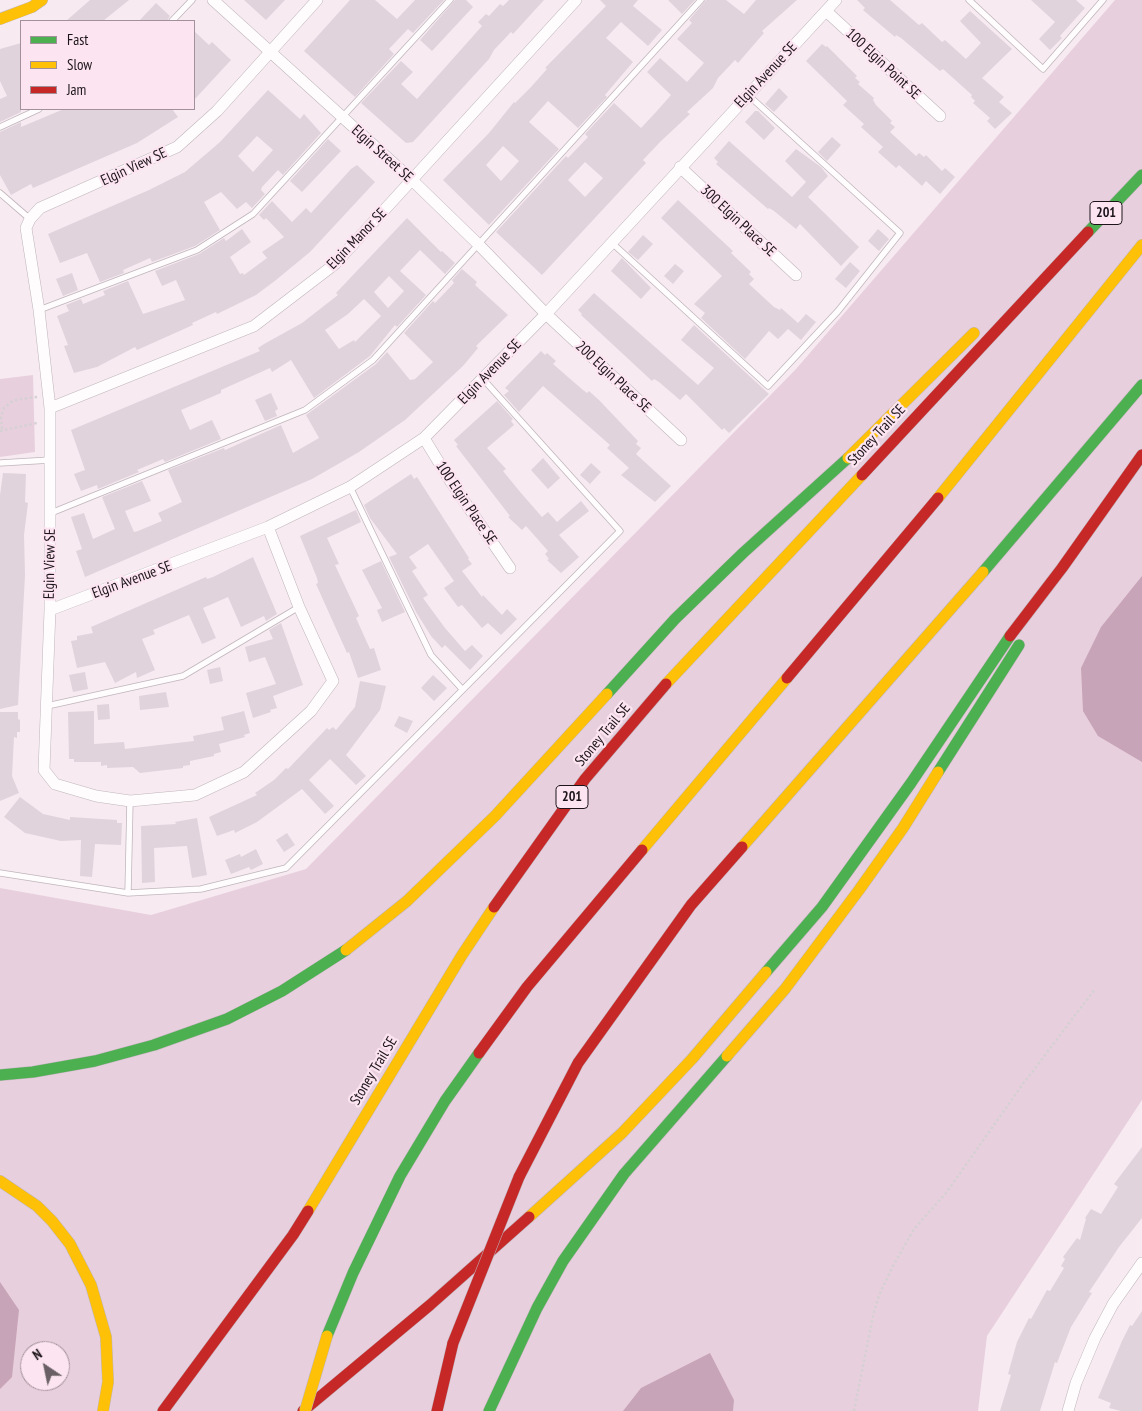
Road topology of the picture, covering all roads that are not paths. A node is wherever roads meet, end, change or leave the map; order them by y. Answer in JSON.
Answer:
{"nodes":[{"id":1,"x":42,"y":0,"type":"edge"},
{"id":2,"x":192,"y":0,"type":"edge"},
{"id":3,"x":213,"y":0,"type":"edge"},
{"id":4,"x":317,"y":0,"type":"edge"},
{"id":5,"x":450,"y":0,"type":"edge"},
{"id":6,"x":576,"y":0,"type":"edge"},
{"id":7,"x":701,"y":0,"type":"edge"},
{"id":8,"x":836,"y":0,"type":"edge"},
{"id":9,"x":969,"y":0,"type":"edge"},
{"id":10,"x":1103,"y":0,"type":"edge"},
{"id":11,"x":826,"y":11,"type":"junction"},
{"id":12,"x":0,"y":19,"type":"edge"},
{"id":13,"x":173,"y":20,"type":"edge"},
{"id":14,"x":271,"y":51,"type":"junction"},
{"id":15,"x":747,"y":94,"type":"junction"},
{"id":16,"x":37,"y":110,"type":"edge"},
{"id":17,"x":341,"y":116,"type":"junction"},
{"id":18,"x":940,"y":116,"type":"dead end"},
{"id":19,"x":0,"y":126,"type":"edge"},
{"id":20,"x":680,"y":167,"type":"junction"},
{"id":21,"x":1142,"y":175,"type":"edge"},
{"id":22,"x":412,"y":180,"type":"junction"},
{"id":23,"x":0,"y":193,"type":"edge"},
{"id":24,"x":30,"y":220,"type":"junction"},
{"id":25,"x":611,"y":242,"type":"junction"},
{"id":26,"x":480,"y":245,"type":"junction"},
{"id":27,"x":1142,"y":245,"type":"edge"},
{"id":28,"x":1069,"y":252,"type":"junction"},
{"id":29,"x":796,"y":275,"type":"dead end"},
{"id":30,"x":1007,"y":302,"type":"dead end"},
{"id":31,"x":39,"y":310,"type":"junction"},
{"id":32,"x":546,"y":314,"type":"junction"},
{"id":33,"x":986,"y":322,"type":"dead end"},
{"id":34,"x":483,"y":379,"type":"junction"},
{"id":35,"x":1142,"y":385,"type":"edge"},
{"id":36,"x":50,"y":408,"type":"junction"},
{"id":37,"x":424,"y":438,"type":"junction"},
{"id":38,"x":681,"y":440,"type":"dead end"},
{"id":39,"x":1142,"y":455,"type":"edge"},
{"id":40,"x":51,"y":460,"type":"junction"},
{"id":41,"x":0,"y":463,"type":"edge"},
{"id":42,"x":350,"y":488,"type":"junction"},
{"id":43,"x":51,"y":514,"type":"junction"},
{"id":44,"x":268,"y":527,"type":"junction"},
{"id":45,"x":510,"y":568,"type":"dead end"},
{"id":46,"x":1062,"y":568,"type":"junction"},
{"id":47,"x":299,"y":607,"type":"junction"},
{"id":48,"x":50,"y":610,"type":"junction"},
{"id":49,"x":462,"y":689,"type":"junction"},
{"id":50,"x":47,"y":706,"type":"junction"},
{"id":51,"x":130,"y":801,"type":"junction"},
{"id":52,"x":0,"y":873,"type":"edge"},
{"id":53,"x":128,"y":894,"type":"junction"},
{"id":54,"x":0,"y":1074,"type":"edge"},
{"id":55,"x":0,"y":1181,"type":"edge"},
{"id":56,"x":1142,"y":1263,"type":"edge"},
{"id":57,"x":103,"y":1411,"type":"edge"},
{"id":58,"x":163,"y":1411,"type":"edge"},
{"id":59,"x":304,"y":1411,"type":"edge"},
{"id":60,"x":437,"y":1411,"type":"edge"},
{"id":61,"x":489,"y":1411,"type":"edge"},
{"id":62,"x":1068,"y":1411,"type":"edge"}],
"edges":[{"from":1,"to":12,"type":"main road"},
{"from":2,"to":13,"type":"lane"},
{"from":3,"to":14,"type":"street","name":"Elgin Street SE"},
{"from":4,"to":14,"type":"street","name":"Elgin View SE"},
{"from":5,"to":17,"type":"lane"},
{"from":6,"to":22,"type":"street","name":"Elgin Manor SE"},
{"from":7,"to":26,"type":"lane"},
{"from":8,"to":11,"type":"street","name":"Elgin Avenue SE"},
{"from":9,"to":10,"type":"lane"},
{"from":11,"to":15,"type":"street","name":"Elgin Avenue SE"},
{"from":11,"to":18,"type":"street","name":"100 Elgin Point SE"},
{"from":14,"to":17,"type":"street","name":"Elgin Street SE"},
{"from":14,"to":24,"type":"street","name":"Elgin View SE"},
{"from":15,"to":20,"type":"street","name":"Elgin Avenue SE"},
{"from":15,"to":25,"type":"lane"},
{"from":16,"to":19,"type":"lane"},
{"from":17,"to":22,"type":"street","name":"Elgin Street SE"},
{"from":17,"to":31,"type":"lane"},
{"from":20,"to":25,"type":"street","name":"Elgin Avenue SE"},
{"from":20,"to":29,"type":"street","name":"300 Elgin Place SE"},
{"from":21,"to":28,"type":"main road","name":"Stoney Trail SE","number":"201"},
{"from":22,"to":26,"type":"street","name":"Elgin Street SE"},
{"from":22,"to":36,"type":"street","name":"Elgin Manor SE"},
{"from":23,"to":24,"type":"lane"},
{"from":24,"to":31,"type":"street","name":"Elgin View SE"},
{"from":25,"to":32,"type":"street","name":"Elgin Avenue SE"},
{"from":26,"to":32,"type":"street","name":"Elgin Street SE"},
{"from":26,"to":43,"type":"lane"},
{"from":27,"to":59,"type":"main road","bridge":true},
{"from":28,"to":30,"type":"main road"},
{"from":28,"to":58,"type":"main road","name":"Stoney Trail SE","number":"201"},
{"from":31,"to":36,"type":"street","name":"Elgin View SE"},
{"from":32,"to":34,"type":"street","name":"Elgin Avenue SE"},
{"from":32,"to":38,"type":"street","name":"200 Elgin Place SE"},
{"from":33,"to":54,"type":"main road"},
{"from":34,"to":37,"type":"street","name":"Elgin Avenue SE"},
{"from":34,"to":49,"type":"lane"},
{"from":35,"to":60,"type":"main road","bridge":true},
{"from":36,"to":40,"type":"street","name":"Elgin View SE"},
{"from":37,"to":42,"type":"street","name":"Elgin Avenue SE"},
{"from":37,"to":45,"type":"street","name":"100 Elgin Place SE"},
{"from":39,"to":46,"type":"main road"},
{"from":40,"to":41,"type":"lane"},
{"from":40,"to":43,"type":"street","name":"Elgin View SE"},
{"from":42,"to":44,"type":"street","name":"Elgin Avenue SE"},
{"from":42,"to":49,"type":"lane"},
{"from":43,"to":48,"type":"street","name":"Elgin View SE"},
{"from":44,"to":47,"type":"street","name":"Elgin View SE"},
{"from":44,"to":48,"type":"street","name":"Elgin Avenue SE"},
{"from":46,"to":59,"type":"main road"},
{"from":46,"to":61,"type":"main road"},
{"from":47,"to":50,"type":"lane"},
{"from":47,"to":51,"type":"street","name":"Elgin View SE"},
{"from":48,"to":50,"type":"street","name":"Elgin View SE"},
{"from":49,"to":53,"type":"lane"},
{"from":50,"to":51,"type":"street","name":"Elgin View SE"},
{"from":51,"to":53,"type":"lane"},
{"from":52,"to":53,"type":"lane"},
{"from":55,"to":57,"type":"main road"},
{"from":56,"to":62,"type":"street"}]}
